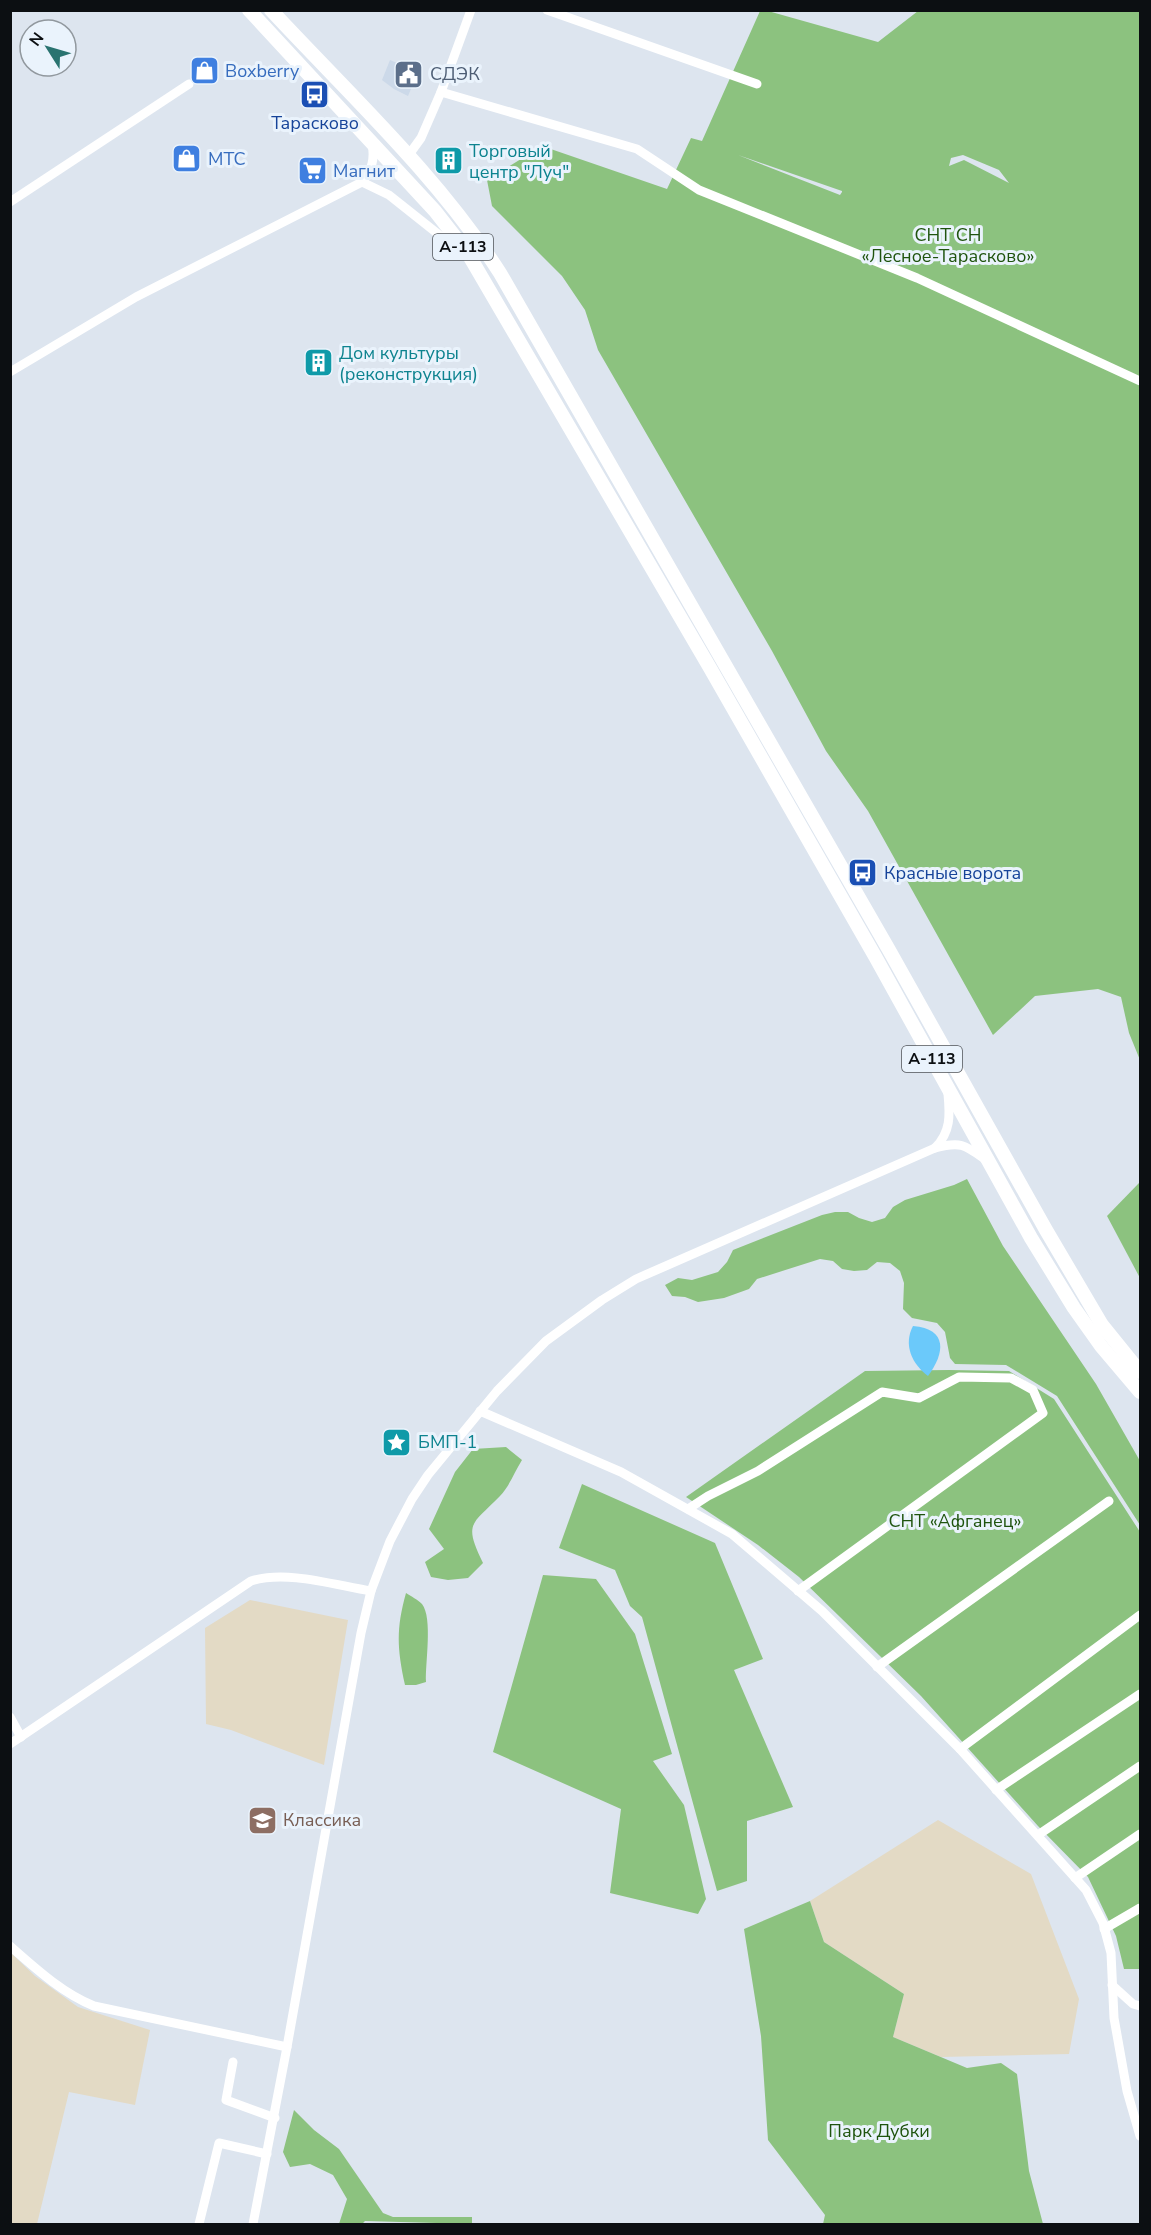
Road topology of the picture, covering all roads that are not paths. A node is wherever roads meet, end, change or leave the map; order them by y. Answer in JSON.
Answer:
{"nodes":[{"id":1,"x":249,"y":10,"type":"edge"},
{"id":2,"x":271,"y":10,"type":"edge"},
{"id":3,"x":471,"y":10,"type":"edge"},
{"id":4,"x":547,"y":10,"type":"edge"},
{"id":5,"x":189,"y":84,"type":"dead end"},
{"id":6,"x":757,"y":84,"type":"dead end"},
{"id":7,"x":441,"y":92,"type":"junction"},
{"id":8,"x":372,"y":143,"type":"junction"},
{"id":9,"x":408,"y":156,"type":"junction"},
{"id":10,"x":362,"y":182,"type":"junction"},
{"id":11,"x":10,"y":202,"type":"edge"},
{"id":12,"x":477,"y":268,"type":"junction"},
{"id":13,"x":10,"y":372,"type":"edge"},
{"id":14,"x":1140,"y":381,"type":"edge"},
{"id":15,"x":948,"y":1090,"type":"junction"},
{"id":16,"x":935,"y":1148,"type":"junction"},
{"id":17,"x":988,"y":1162,"type":"junction"},
{"id":18,"x":1140,"y":1372,"type":"edge"},
{"id":19,"x":1140,"y":1392,"type":"edge"},
{"id":20,"x":480,"y":1411,"type":"junction"},
{"id":21,"x":1109,"y":1501,"type":"dead end"},
{"id":22,"x":688,"y":1509,"type":"junction"},
{"id":23,"x":371,"y":1591,"type":"junction"},
{"id":24,"x":798,"y":1591,"type":"junction"},
{"id":25,"x":1140,"y":1615,"type":"edge"},
{"id":26,"x":878,"y":1667,"type":"junction"},
{"id":27,"x":1140,"y":1694,"type":"edge"},
{"id":28,"x":10,"y":1717,"type":"edge"},
{"id":29,"x":21,"y":1737,"type":"junction"},
{"id":30,"x":10,"y":1744,"type":"edge"},
{"id":31,"x":960,"y":1749,"type":"junction"},
{"id":32,"x":1140,"y":1766,"type":"edge"},
{"id":33,"x":996,"y":1790,"type":"junction"},
{"id":34,"x":1140,"y":1834,"type":"edge"},
{"id":35,"x":1038,"y":1835,"type":"junction"},
{"id":36,"x":1075,"y":1878,"type":"junction"},
{"id":37,"x":1140,"y":1908,"type":"edge"},
{"id":38,"x":1104,"y":1929,"type":"junction"},
{"id":39,"x":10,"y":1946,"type":"edge"},
{"id":40,"x":1113,"y":1986,"type":"junction"},
{"id":41,"x":1140,"y":2006,"type":"edge"},
{"id":42,"x":288,"y":2047,"type":"junction"},
{"id":43,"x":233,"y":2062,"type":"dead end"},
{"id":44,"x":275,"y":2118,"type":"junction"},
{"id":45,"x":1140,"y":2136,"type":"edge"},
{"id":46,"x":267,"y":2154,"type":"junction"},
{"id":47,"x":199,"y":2224,"type":"edge"},
{"id":48,"x":253,"y":2224,"type":"edge"}],
"edges":[{"from":1,"to":8,"type":"highway","number":"А-113"},
{"from":2,"to":9,"type":"highway","number":"А-113"},
{"from":3,"to":7,"type":"street"},
{"from":4,"to":6,"type":"street"},
{"from":5,"to":11,"type":"street"},
{"from":7,"to":9,"type":"street"},
{"from":7,"to":14,"type":"street"},
{"from":8,"to":10,"type":"street"},
{"from":8,"to":12,"type":"highway","number":"А-113"},
{"from":9,"to":18,"type":"highway","number":"А-113"},
{"from":10,"to":12,"type":"street"},
{"from":10,"to":13,"type":"street"},
{"from":12,"to":15,"type":"highway","number":"А-113"},
{"from":15,"to":16,"type":"street"},
{"from":15,"to":17,"type":"highway","number":"А-113"},
{"from":16,"to":17,"type":"street"},
{"from":16,"to":20,"type":"street"},
{"from":17,"to":19,"type":"highway","number":"А-113"},
{"from":20,"to":22,"type":"street"},
{"from":20,"to":23,"type":"street"},
{"from":21,"to":26,"type":"street"},
{"from":22,"to":24,"type":"street"},
{"from":22,"to":24,"type":"street"},
{"from":23,"to":29,"type":"street"},
{"from":23,"to":42,"type":"street"},
{"from":24,"to":26,"type":"street"},
{"from":25,"to":31,"type":"street"},
{"from":26,"to":31,"type":"street"},
{"from":27,"to":33,"type":"street"},
{"from":28,"to":29,"type":"street"},
{"from":29,"to":30,"type":"street"},
{"from":31,"to":33,"type":"street"},
{"from":32,"to":35,"type":"street"},
{"from":33,"to":35,"type":"street"},
{"from":34,"to":36,"type":"street"},
{"from":35,"to":36,"type":"street"},
{"from":36,"to":38,"type":"street"},
{"from":37,"to":38,"type":"street"},
{"from":38,"to":40,"type":"street"},
{"from":39,"to":42,"type":"street"},
{"from":40,"to":41,"type":"street"},
{"from":40,"to":45,"type":"street"},
{"from":42,"to":44,"type":"street"},
{"from":43,"to":44,"type":"street"},
{"from":44,"to":46,"type":"street"},
{"from":46,"to":47,"type":"street"},
{"from":46,"to":48,"type":"street"}]}
